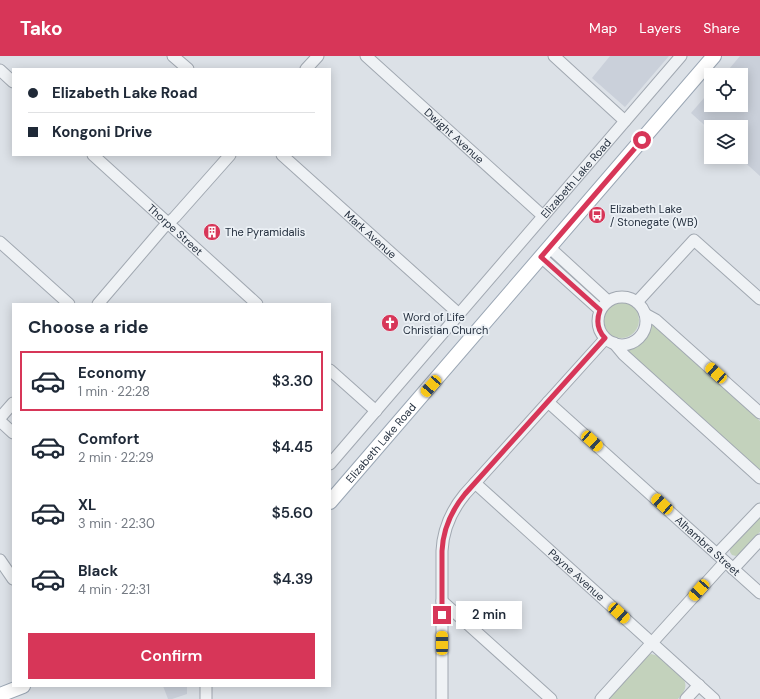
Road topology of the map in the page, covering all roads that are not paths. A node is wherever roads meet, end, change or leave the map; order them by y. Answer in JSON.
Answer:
{"nodes":[{"id":1,"x":174,"y":56,"type":"edge"},
{"id":2,"x":318,"y":56,"type":"edge"},
{"id":3,"x":366,"y":56,"type":"edge"},
{"id":4,"x":554,"y":56,"type":"edge"},
{"id":5,"x":681,"y":56,"type":"edge"},
{"id":6,"x":714,"y":56,"type":"edge"},
{"id":7,"x":187,"y":68,"type":"edge"},
{"id":8,"x":307,"y":68,"type":"edge"},
{"id":9,"x":0,"y":70,"type":"edge"},
{"id":10,"x":12,"y":81,"type":"edge"},
{"id":11,"x":625,"y":121,"type":"junction"},
{"id":12,"x":94,"y":156,"type":"edge"},
{"id":13,"x":229,"y":156,"type":"edge"},
{"id":14,"x":283,"y":156,"type":"edge"},
{"id":15,"x":543,"y":216,"type":"junction"},
{"id":16,"x":168,"y":224,"type":"junction"},
{"id":17,"x":0,"y":242,"type":"edge"},
{"id":18,"x":545,"y":252,"type":"junction"},
{"id":19,"x":760,"y":299,"type":"edge"},
{"id":20,"x":608,"y":301,"type":"junction"},
{"id":21,"x":637,"y":302,"type":"junction"},
{"id":22,"x":68,"y":303,"type":"edge"},
{"id":23,"x":99,"y":303,"type":"edge"},
{"id":24,"x":256,"y":303,"type":"edge"},
{"id":25,"x":600,"y":310,"type":"junction"},
{"id":26,"x":459,"y":314,"type":"junction"},
{"id":27,"x":645,"y":314,"type":"junction"},
{"id":28,"x":610,"y":341,"type":"junction"},
{"id":29,"x":331,"y":371,"type":"edge"},
{"id":30,"x":548,"y":402,"type":"junction"},
{"id":31,"x":12,"y":404,"type":"edge"},
{"id":32,"x":376,"y":411,"type":"junction"},
{"id":33,"x":760,"y":413,"type":"edge"},
{"id":34,"x":0,"y":418,"type":"edge"},
{"id":35,"x":0,"y":421,"type":"edge"},
{"id":36,"x":12,"y":432,"type":"edge"},
{"id":37,"x":331,"y":463,"type":"edge"},
{"id":38,"x":760,"y":478,"type":"edge"},
{"id":39,"x":475,"y":483,"type":"junction"},
{"id":40,"x":331,"y":501,"type":"edge"},
{"id":41,"x":760,"y":509,"type":"edge"},
{"id":42,"x":760,"y":540,"type":"edge"},
{"id":43,"x":0,"y":560,"type":"edge"},
{"id":44,"x":725,"y":562,"type":"junction"},
{"id":45,"x":12,"y":578,"type":"edge"},
{"id":46,"x":760,"y":593,"type":"edge"},
{"id":47,"x":442,"y":601,"type":"junction"},
{"id":48,"x":652,"y":643,"type":"junction"},
{"id":49,"x":699,"y":685,"type":"junction"},
{"id":50,"x":20,"y":687,"type":"edge"},
{"id":51,"x":206,"y":687,"type":"edge"},
{"id":52,"x":0,"y":695,"type":"edge"},
{"id":53,"x":206,"y":699,"type":"edge"},
{"id":54,"x":442,"y":699,"type":"edge"},
{"id":55,"x":551,"y":699,"type":"edge"},
{"id":56,"x":601,"y":699,"type":"edge"},
{"id":57,"x":686,"y":699,"type":"edge"},
{"id":58,"x":714,"y":699,"type":"edge"}],
"edges":[{"from":1,"to":7,"type":"street"},
{"from":2,"to":8,"type":"street"},
{"from":3,"to":15,"type":"street","name":"Dwight Avenue"},
{"from":4,"to":11,"type":"street"},
{"from":5,"to":11,"type":"street","name":"Elizabeth Lake Road"},
{"from":6,"to":18,"type":"main road","name":"Elizabeth Lake Road"},
{"from":9,"to":10,"type":"street"},
{"from":11,"to":15,"type":"street","name":"Elizabeth Lake Road"},
{"from":12,"to":16,"type":"street","name":"Thorpe Street"},
{"from":13,"to":16,"type":"street"},
{"from":14,"to":26,"type":"street","name":"Mark Avenue"},
{"from":15,"to":26,"type":"street","name":"Elizabeth Lake Road"},
{"from":16,"to":23,"type":"street"},
{"from":16,"to":24,"type":"street","name":"Thorpe Street"},
{"from":17,"to":22,"type":"street"},
{"from":18,"to":20,"type":"street"},
{"from":18,"to":25,"type":"street"},
{"from":18,"to":40,"type":"main road","name":"Elizabeth Lake Road"},
{"from":19,"to":21,"type":"street"},
{"from":20,"to":21,"type":"street"},
{"from":20,"to":25,"type":"street"},
{"from":21,"to":27,"type":"street"},
{"from":25,"to":28,"type":"street"},
{"from":26,"to":32,"type":"street","name":"Elizabeth Lake Road"},
{"from":27,"to":28,"type":"street"},
{"from":27,"to":33,"type":"street"},
{"from":28,"to":30,"type":"street"},
{"from":28,"to":38,"type":"street"},
{"from":29,"to":32,"type":"street"},
{"from":30,"to":39,"type":"street"},
{"from":30,"to":44,"type":"street","name":"Alhambra Street"},
{"from":31,"to":34,"type":"street"},
{"from":32,"to":37,"type":"street","name":"Elizabeth Lake Road"},
{"from":35,"to":36,"type":"street"},
{"from":39,"to":47,"type":"street"},
{"from":39,"to":48,"type":"street","name":"Payne Avenue"},
{"from":41,"to":44,"type":"street"},
{"from":42,"to":44,"type":"street"},
{"from":43,"to":45,"type":"street"},
{"from":44,"to":46,"type":"street","name":"Alhambra Street"},
{"from":44,"to":48,"type":"street"},
{"from":47,"to":54,"type":"street"},
{"from":47,"to":55,"type":"street"},
{"from":48,"to":49,"type":"street","name":"Payne Avenue"},
{"from":48,"to":56,"type":"street"},
{"from":49,"to":57,"type":"street"},
{"from":49,"to":58,"type":"street","name":"Payne Avenue"},
{"from":50,"to":52,"type":"main road"},
{"from":51,"to":53,"type":"street"}]}
